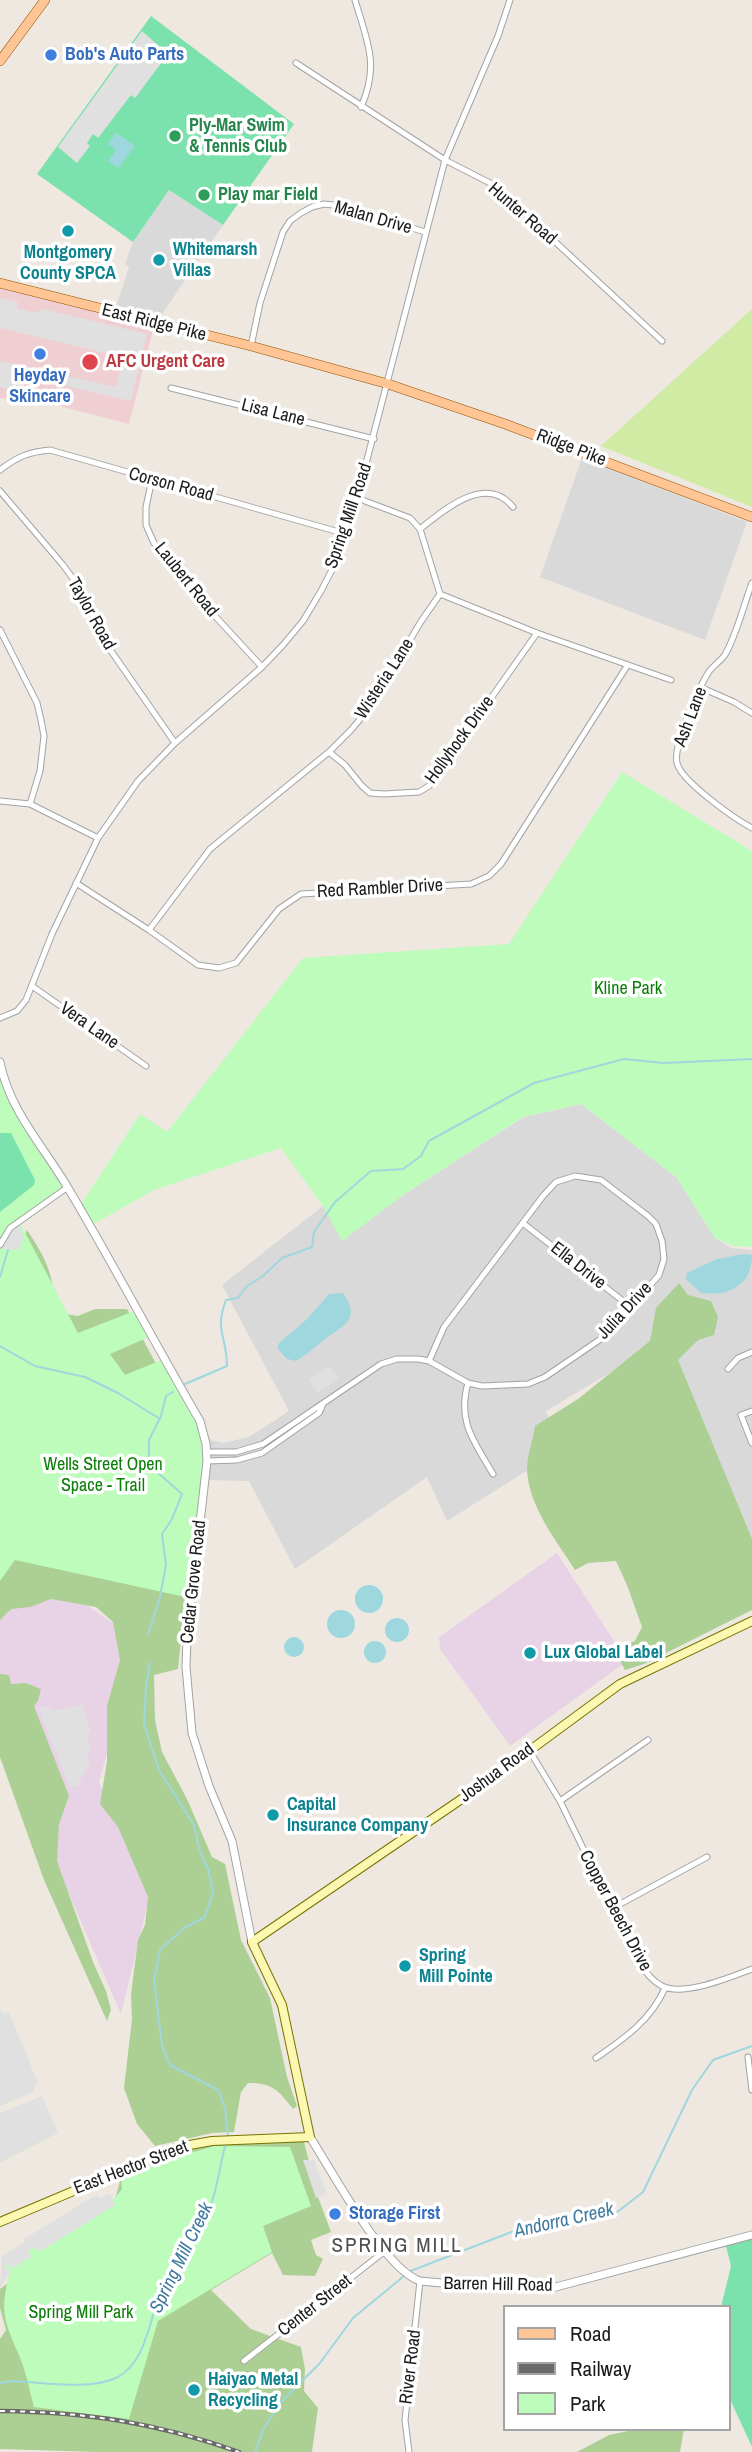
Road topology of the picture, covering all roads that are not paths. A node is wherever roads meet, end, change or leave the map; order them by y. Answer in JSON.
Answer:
{"nodes":[{"id":1,"x":45,"y":0,"type":"edge"},
{"id":2,"x":355,"y":0,"type":"edge"},
{"id":3,"x":508,"y":0,"type":"edge"},
{"id":4,"x":0,"y":61,"type":"edge"},
{"id":5,"x":296,"y":62,"type":"dead end"},
{"id":6,"x":361,"y":107,"type":"junction"},
{"id":7,"x":445,"y":160,"type":"junction"},
{"id":8,"x":425,"y":233,"type":"junction"},
{"id":9,"x":0,"y":284,"type":"edge"},
{"id":10,"x":662,"y":341,"type":"dead end"},
{"id":11,"x":251,"y":346,"type":"junction"},
{"id":12,"x":388,"y":384,"type":"junction"},
{"id":13,"x":171,"y":388,"type":"dead end"},
{"id":14,"x":374,"y":439,"type":"junction"},
{"id":15,"x":0,"y":470,"type":"edge"},
{"id":16,"x":152,"y":479,"type":"junction"},
{"id":17,"x":0,"y":491,"type":"edge"},
{"id":18,"x":357,"y":498,"type":"junction"},
{"id":19,"x":513,"y":507,"type":"dead end"},
{"id":20,"x":752,"y":517,"type":"edge"},
{"id":21,"x":421,"y":529,"type":"junction"},
{"id":22,"x":345,"y":534,"type":"junction"},
{"id":23,"x":752,"y":583,"type":"edge"},
{"id":24,"x":440,"y":594,"type":"junction"},
{"id":25,"x":0,"y":629,"type":"edge"},
{"id":26,"x":537,"y":634,"type":"junction"},
{"id":27,"x":627,"y":666,"type":"junction"},
{"id":28,"x":262,"y":667,"type":"junction"},
{"id":29,"x":671,"y":680,"type":"dead end"},
{"id":30,"x":702,"y":688,"type":"junction"},
{"id":31,"x":752,"y":713,"type":"edge"},
{"id":32,"x":175,"y":743,"type":"junction"},
{"id":33,"x":328,"y":752,"type":"junction"},
{"id":34,"x":0,"y":801,"type":"edge"},
{"id":35,"x":30,"y":804,"type":"junction"},
{"id":36,"x":752,"y":828,"type":"edge"},
{"id":37,"x":98,"y":838,"type":"junction"},
{"id":38,"x":76,"y":883,"type":"junction"},
{"id":39,"x":149,"y":930,"type":"junction"},
{"id":40,"x":32,"y":986,"type":"junction"},
{"id":41,"x":0,"y":1018,"type":"edge"},
{"id":42,"x":0,"y":1062,"type":"edge"},
{"id":43,"x":146,"y":1066,"type":"dead end"},
{"id":44,"x":68,"y":1187,"type":"junction"},
{"id":45,"x":523,"y":1224,"type":"junction"},
{"id":46,"x":0,"y":1245,"type":"edge"},
{"id":47,"x":632,"y":1308,"type":"junction"},
{"id":48,"x":752,"y":1352,"type":"edge"},
{"id":49,"x":429,"y":1361,"type":"junction"},
{"id":50,"x":728,"y":1369,"type":"dead end"},
{"id":51,"x":468,"y":1383,"type":"junction"},
{"id":52,"x":323,"y":1404,"type":"junction"},
{"id":53,"x":752,"y":1411,"type":"edge"},
{"id":54,"x":752,"y":1443,"type":"edge"},
{"id":55,"x":207,"y":1452,"type":"junction"},
{"id":56,"x":207,"y":1461,"type":"junction"},
{"id":57,"x":493,"y":1474,"type":"dead end"},
{"id":58,"x":752,"y":1621,"type":"edge"},
{"id":59,"x":648,"y":1740,"type":"dead end"},
{"id":60,"x":528,"y":1750,"type":"junction"},
{"id":61,"x":560,"y":1801,"type":"junction"},
{"id":62,"x":707,"y":1857,"type":"dead end"},
{"id":63,"x":611,"y":1909,"type":"junction"},
{"id":64,"x":253,"y":1942,"type":"junction"},
{"id":65,"x":752,"y":1969,"type":"edge"},
{"id":66,"x":665,"y":1988,"type":"junction"},
{"id":67,"x":596,"y":2057,"type":"dead end"},
{"id":68,"x":748,"y":2057,"type":"dead end"},
{"id":69,"x":752,"y":2090,"type":"edge"},
{"id":70,"x":310,"y":2137,"type":"junction"},
{"id":71,"x":0,"y":2222,"type":"edge"},
{"id":72,"x":752,"y":2235,"type":"edge"},
{"id":73,"x":385,"y":2251,"type":"junction"},
{"id":74,"x":420,"y":2281,"type":"junction"},
{"id":75,"x":244,"y":2361,"type":"dead end"},
{"id":76,"x":409,"y":2452,"type":"edge"}],
"edges":[{"from":1,"to":4,"type":"main road"},
{"from":2,"to":6,"type":"street"},
{"from":3,"to":7,"type":"street","name":"Spring Mill Road"},
{"from":5,"to":6,"type":"street","name":"Hunter Road"},
{"from":6,"to":7,"type":"street","name":"Hunter Road"},
{"from":7,"to":8,"type":"street","name":"Spring Mill Road"},
{"from":7,"to":10,"type":"street","name":"Hunter Road"},
{"from":8,"to":11,"type":"street","name":"Malan Drive"},
{"from":8,"to":12,"type":"street","name":"Spring Mill Road"},
{"from":9,"to":11,"type":"main road","name":"East Ridge Pike"},
{"from":11,"to":12,"type":"main road","name":"East Ridge Pike"},
{"from":12,"to":14,"type":"street","name":"Spring Mill Road"},
{"from":12,"to":20,"type":"main road","name":"Ridge Pike"},
{"from":13,"to":14,"type":"street","name":"Lisa Lane"},
{"from":14,"to":18,"type":"street","name":"Spring Mill Road"},
{"from":15,"to":16,"type":"street","name":"Corson Road"},
{"from":16,"to":22,"type":"street","name":"Corson Road"},
{"from":16,"to":28,"type":"street","name":"Laubert Road"},
{"from":17,"to":32,"type":"street","name":"Taylor Road"},
{"from":18,"to":21,"type":"street"},
{"from":18,"to":22,"type":"street","name":"Spring Mill Road"},
{"from":19,"to":21,"type":"street"},
{"from":21,"to":24,"type":"street"},
{"from":22,"to":28,"type":"street","name":"Spring Mill Road"},
{"from":23,"to":30,"type":"street","name":"Ash Lane"},
{"from":24,"to":26,"type":"street"},
{"from":24,"to":33,"type":"street","name":"Wisteria Lane"},
{"from":25,"to":35,"type":"street"},
{"from":26,"to":27,"type":"street"},
{"from":26,"to":33,"type":"street","name":"Hollyhock Drive"},
{"from":27,"to":29,"type":"street"},
{"from":27,"to":39,"type":"street","name":"Red Rambler Drive"},
{"from":28,"to":32,"type":"street","name":"Spring Mill Road"},
{"from":30,"to":31,"type":"street"},
{"from":30,"to":36,"type":"street","name":"Ash Lane"},
{"from":32,"to":37,"type":"street","name":"Spring Mill Road"},
{"from":33,"to":39,"type":"street","name":"Wisteria Lane"},
{"from":34,"to":35,"type":"street"},
{"from":35,"to":37,"type":"street"},
{"from":37,"to":38,"type":"street","name":"Spring Mill Road"},
{"from":38,"to":39,"type":"street","name":"Red Rambler Drive"},
{"from":38,"to":40,"type":"street","name":"Spring Mill Road"},
{"from":40,"to":41,"type":"street","name":"Spring Mill Road"},
{"from":40,"to":43,"type":"street","name":"Vera Lane"},
{"from":42,"to":44,"type":"street","name":"Cedar Grove Road"},
{"from":44,"to":46,"type":"street"},
{"from":44,"to":55,"type":"street","name":"Cedar Grove Road"},
{"from":45,"to":47,"type":"street","name":"Ella Drive"},
{"from":45,"to":47,"type":"street","name":"Julia Drive"},
{"from":45,"to":49,"type":"street","name":"Julia Drive"},
{"from":47,"to":51,"type":"street","name":"Julia Drive"},
{"from":48,"to":50,"type":"street"},
{"from":49,"to":51,"type":"street","name":"Julia Drive"},
{"from":49,"to":52,"type":"street","name":"Julia Drive"},
{"from":51,"to":57,"type":"street"},
{"from":52,"to":55,"type":"street","name":"Julia Drive"},
{"from":52,"to":56,"type":"street","name":"Julia Drive"},
{"from":53,"to":54,"type":"street"},
{"from":55,"to":56,"type":"street","name":"Cedar Grove Road"},
{"from":56,"to":64,"type":"street","name":"Cedar Grove Road"},
{"from":58,"to":60,"type":"main road","name":"Joshua Road"},
{"from":59,"to":61,"type":"street"},
{"from":60,"to":61,"type":"street","name":"Copper Beech Drive"},
{"from":60,"to":64,"type":"main road","name":"Joshua Road"},
{"from":61,"to":63,"type":"street","name":"Copper Beech Drive"},
{"from":62,"to":63,"type":"street"},
{"from":63,"to":66,"type":"street","name":"Copper Beech Drive"},
{"from":64,"to":70,"type":"main road","name":"Cedar Grove Road"},
{"from":65,"to":66,"type":"street","name":"Copper Beech Drive"},
{"from":66,"to":67,"type":"street"},
{"from":68,"to":69,"type":"street"},
{"from":70,"to":71,"type":"main road","name":"East Hector Street"},
{"from":70,"to":73,"type":"street","name":"Barren Hill Road"},
{"from":72,"to":74,"type":"street","name":"Barren Hill Road"},
{"from":73,"to":74,"type":"street","name":"Barren Hill Road"},
{"from":73,"to":75,"type":"street","name":"Center Street"},
{"from":74,"to":76,"type":"street","name":"River Road"}]}
